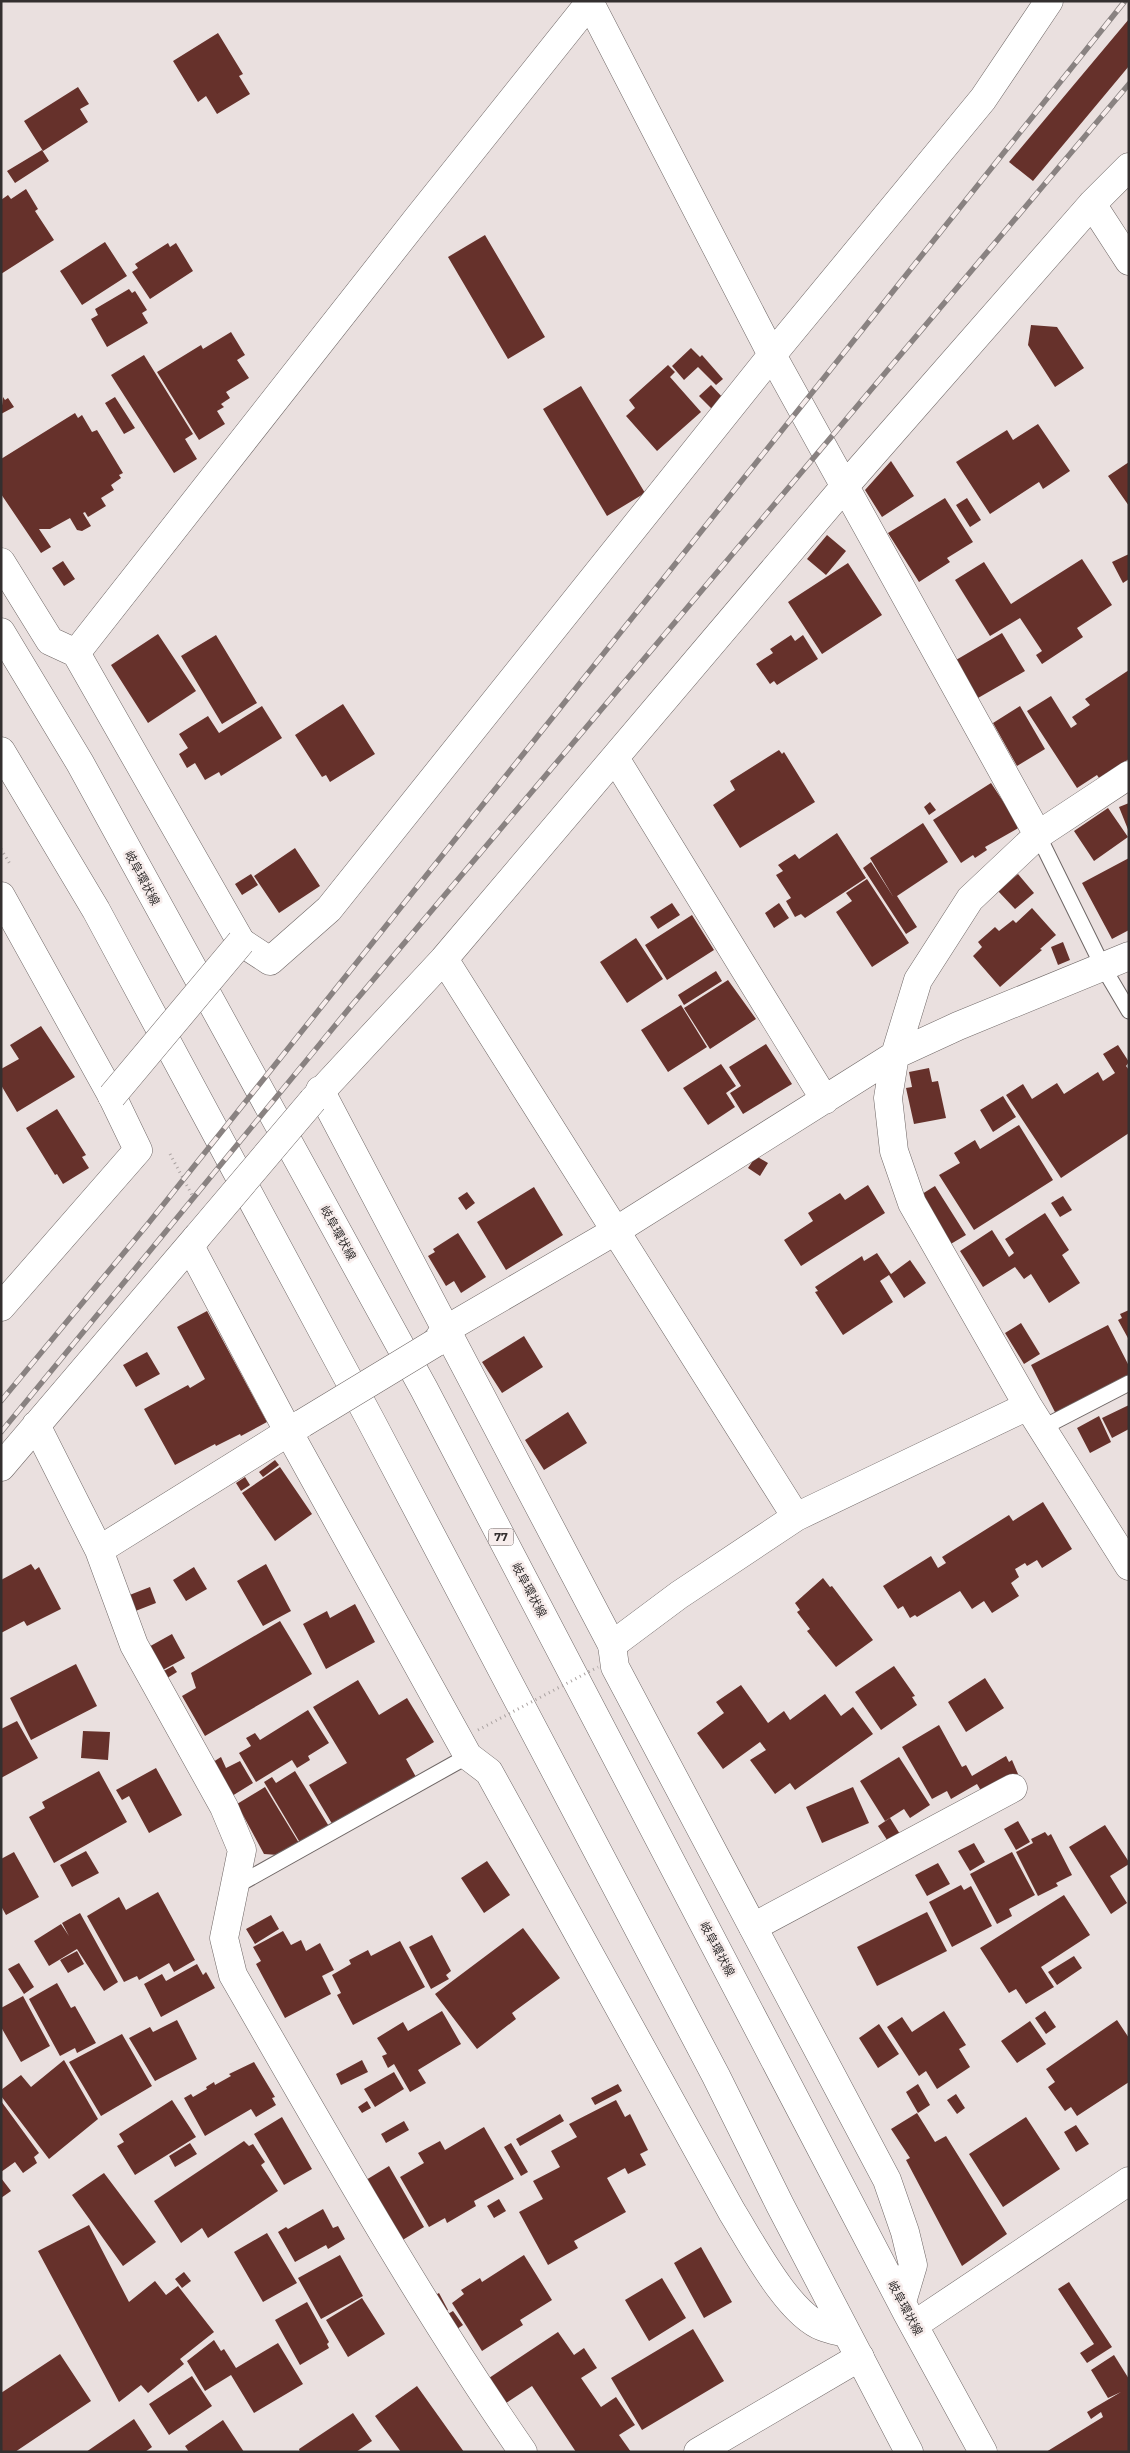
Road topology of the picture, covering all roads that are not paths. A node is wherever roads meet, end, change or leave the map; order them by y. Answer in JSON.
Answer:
{"nodes":[{"id":1,"x":1049,"y":1,"type":"edge"},
{"id":2,"x":590,"y":2,"type":"edge"},
{"id":3,"x":1129,"y":166,"type":"edge"},
{"id":4,"x":1092,"y":204,"type":"junction"},
{"id":5,"x":1129,"y":261,"type":"edge"},
{"id":6,"x":772,"y":355,"type":"junction"},
{"id":7,"x":845,"y":486,"type":"junction"},
{"id":8,"x":1,"y":562,"type":"edge"},
{"id":9,"x":1,"y":632,"type":"edge"},
{"id":10,"x":76,"y":653,"type":"junction"},
{"id":11,"x":1,"y":751,"type":"edge"},
{"id":12,"x":615,"y":758,"type":"junction"},
{"id":13,"x":1129,"y":775,"type":"edge"},
{"id":14,"x":1038,"y":835,"type":"junction"},
{"id":15,"x":1,"y":896,"type":"edge"},
{"id":16,"x":241,"y":942,"type":"junction"},
{"id":17,"x":1129,"y":956,"type":"edge"},
{"id":18,"x":444,"y":959,"type":"junction"},
{"id":19,"x":1103,"y":966,"type":"junction"},
{"id":20,"x":1129,"y":1011,"type":"edge"},
{"id":21,"x":895,"y":1055,"type":"junction"},
{"id":22,"x":317,"y":1095,"type":"junction"},
{"id":23,"x":112,"y":1096,"type":"junction"},
{"id":24,"x":825,"y":1100,"type":"junction"},
{"id":25,"x":617,"y":1230,"type":"junction"},
{"id":26,"x":193,"y":1241,"type":"junction"},
{"id":27,"x":1,"y":1306,"type":"edge"},
{"id":28,"x":440,"y":1336,"type":"junction"},
{"id":29,"x":1129,"y":1383,"type":"edge"},
{"id":30,"x":1035,"y":1417,"type":"junction"},
{"id":31,"x":36,"y":1425,"type":"junction"},
{"id":32,"x":296,"y":1427,"type":"junction"},
{"id":33,"x":1,"y":1467,"type":"edge"},
{"id":34,"x":796,"y":1516,"type":"junction"},
{"id":35,"x":99,"y":1550,"type":"junction"},
{"id":36,"x":1129,"y":1566,"type":"edge"},
{"id":37,"x":605,"y":1656,"type":"junction"},
{"id":38,"x":468,"y":1756,"type":"junction"},
{"id":39,"x":1013,"y":1788,"type":"dead end"},
{"id":40,"x":234,"y":1887,"type":"junction"},
{"id":41,"x":753,"y":1928,"type":"junction"},
{"id":42,"x":1129,"y":2181,"type":"edge"},
{"id":43,"x":902,"y":2302,"type":"junction"},
{"id":44,"x":914,"y":2326,"type":"junction"},
{"id":45,"x":846,"y":2333,"type":"junction"},
{"id":46,"x":860,"y":2357,"type":"junction"},
{"id":47,"x":523,"y":2452,"type":"edge"},
{"id":48,"x":698,"y":2452,"type":"edge"},
{"id":49,"x":909,"y":2452,"type":"edge"},
{"id":50,"x":983,"y":2452,"type":"edge"}],
"edges":[{"from":1,"to":6,"type":"street"},
{"from":2,"to":6,"type":"street"},
{"from":2,"to":10,"type":"street"},
{"from":3,"to":4,"type":"street"},
{"from":4,"to":5,"type":"street"},
{"from":4,"to":7,"type":"street"},
{"from":6,"to":7,"type":"street"},
{"from":6,"to":16,"type":"street"},
{"from":7,"to":12,"type":"street"},
{"from":7,"to":14,"type":"street"},
{"from":8,"to":10,"type":"street"},
{"from":9,"to":43,"type":"street","name":"岐阜環状線","number":"77"},
{"from":10,"to":16,"type":"street"},
{"from":11,"to":45,"type":"street"},
{"from":12,"to":18,"type":"street"},
{"from":12,"to":24,"type":"street"},
{"from":13,"to":14,"type":"street"},
{"from":14,"to":19,"type":"lane"},
{"from":14,"to":21,"type":"street"},
{"from":15,"to":23,"type":"street"},
{"from":16,"to":23,"type":"street","bridge":true},
{"from":17,"to":19,"type":"street"},
{"from":18,"to":22,"type":"street"},
{"from":18,"to":25,"type":"street"},
{"from":19,"to":20,"type":"lane"},
{"from":19,"to":21,"type":"street"},
{"from":21,"to":24,"type":"street"},
{"from":21,"to":30,"type":"street"},
{"from":22,"to":26,"type":"street","bridge":true},
{"from":22,"to":28,"type":"street"},
{"from":23,"to":27,"type":"street"},
{"from":24,"to":25,"type":"street"},
{"from":25,"to":28,"type":"street"},
{"from":25,"to":34,"type":"street"},
{"from":26,"to":31,"type":"street"},
{"from":26,"to":32,"type":"street"},
{"from":28,"to":32,"type":"street","bridge":true},
{"from":28,"to":37,"type":"street"},
{"from":29,"to":30,"type":"lane"},
{"from":30,"to":34,"type":"street"},
{"from":30,"to":36,"type":"street"},
{"from":31,"to":33,"type":"street"},
{"from":31,"to":35,"type":"street"},
{"from":32,"to":35,"type":"street"},
{"from":32,"to":38,"type":"street"},
{"from":34,"to":37,"type":"street"},
{"from":35,"to":40,"type":"street"},
{"from":37,"to":41,"type":"street"},
{"from":38,"to":40,"type":"lane"},
{"from":38,"to":45,"type":"street"},
{"from":39,"to":41,"type":"street"},
{"from":40,"to":47,"type":"street"},
{"from":41,"to":43,"type":"street"},
{"from":42,"to":44,"type":"street"},
{"from":43,"to":44,"type":"street","name":"岐阜環状線","number":"77"},
{"from":44,"to":50,"type":"street","name":"岐阜環状線","number":"77"},
{"from":45,"to":46,"type":"street"},
{"from":46,"to":48,"type":"street"},
{"from":46,"to":49,"type":"street"}]}
